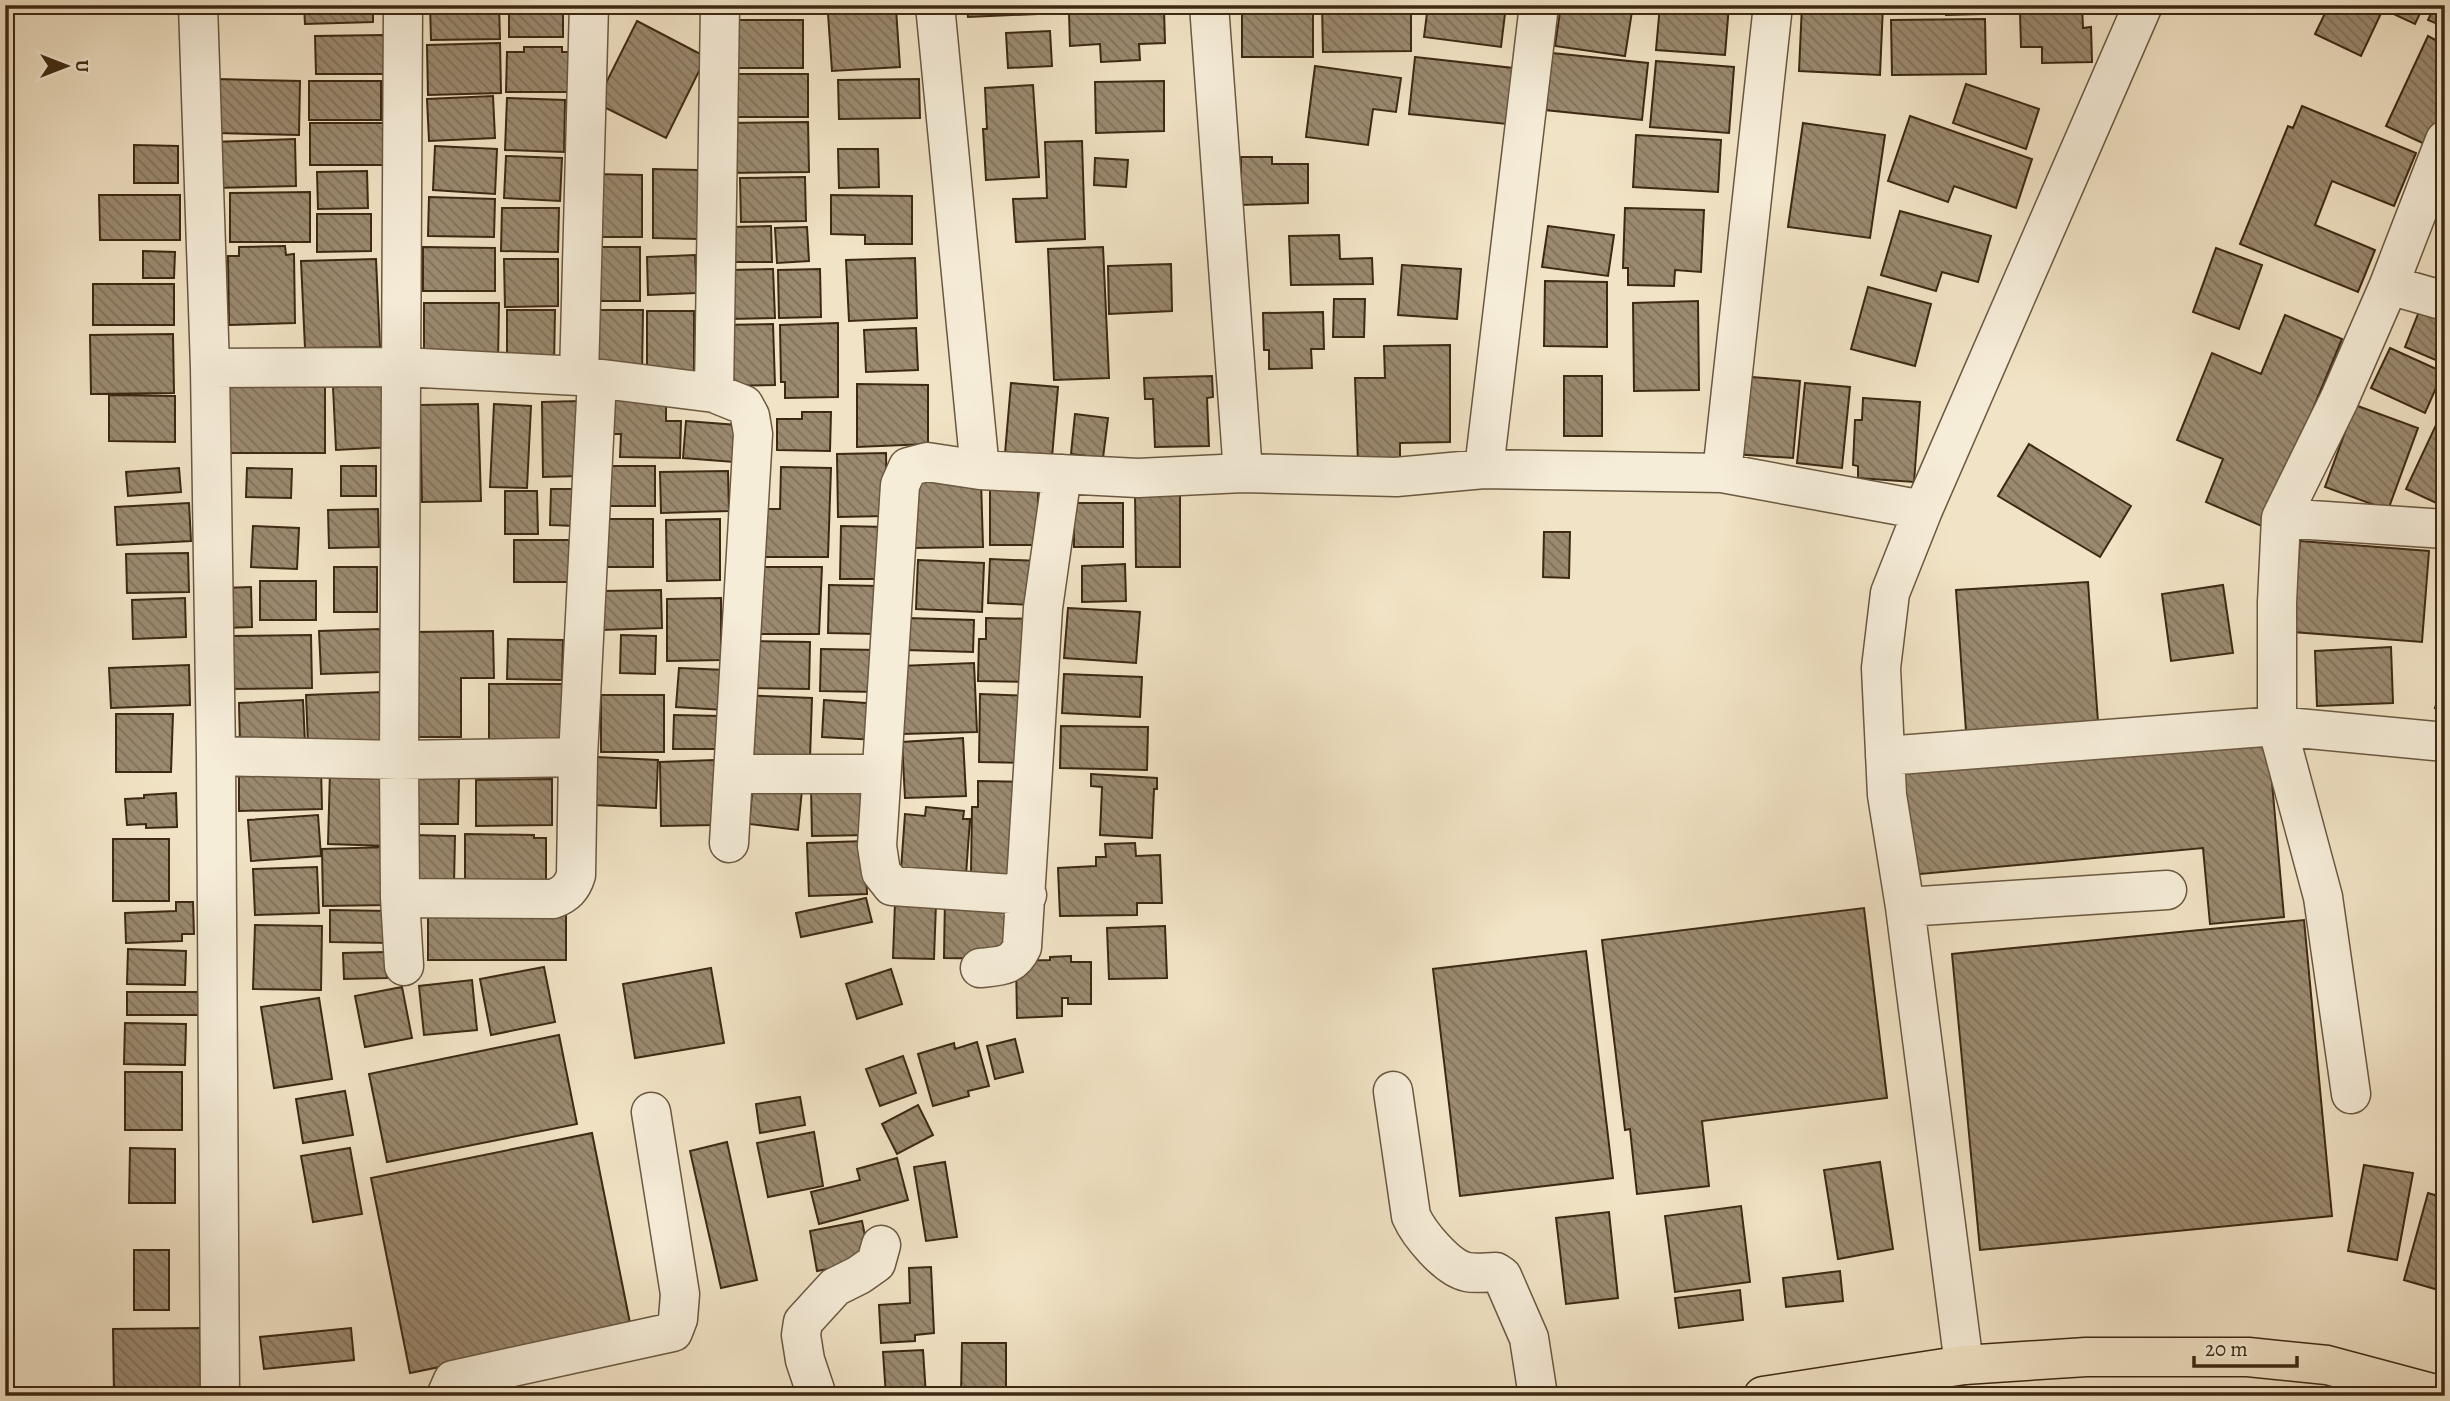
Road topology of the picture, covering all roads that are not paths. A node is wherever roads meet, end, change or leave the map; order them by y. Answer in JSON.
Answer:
{"nodes":[{"id":1,"x":198,"y":5,"type":"edge"},
{"id":2,"x":403,"y":5,"type":"edge"},
{"id":3,"x":589,"y":5,"type":"edge"},
{"id":4,"x":720,"y":5,"type":"edge"},
{"id":5,"x":935,"y":5,"type":"edge"},
{"id":6,"x":1209,"y":5,"type":"edge"},
{"id":7,"x":1539,"y":5,"type":"edge"},
{"id":8,"x":1773,"y":5,"type":"edge"},
{"id":9,"x":2143,"y":5,"type":"edge"},
{"id":10,"x":2445,"y":140,"type":"edge"},
{"id":11,"x":2389,"y":285,"type":"junction"},
{"id":12,"x":2445,"y":301,"type":"edge"},
{"id":13,"x":402,"y":367,"type":"junction"},
{"id":14,"x":210,"y":368,"type":"junction"},
{"id":15,"x":588,"y":378,"type":"junction"},
{"id":16,"x":714,"y":393,"type":"junction"},
{"id":17,"x":1484,"y":469,"type":"junction"},
{"id":18,"x":979,"y":470,"type":"junction"},
{"id":19,"x":1243,"y":473,"type":"junction"},
{"id":20,"x":1722,"y":473,"type":"junction"},
{"id":21,"x":1062,"y":474,"type":"junction"},
{"id":22,"x":1923,"y":510,"type":"junction"},
{"id":23,"x":2281,"y":518,"type":"junction"},
{"id":24,"x":2445,"y":529,"type":"edge"},
{"id":25,"x":2277,"y":726,"type":"junction"},
{"id":26,"x":2445,"y":742,"type":"edge"},
{"id":27,"x":216,"y":756,"type":"junction"},
{"id":28,"x":1885,"y":756,"type":"junction"},
{"id":29,"x":578,"y":757,"type":"junction"},
{"id":30,"x":399,"y":760,"type":"junction"},
{"id":31,"x":733,"y":774,"type":"junction"},
{"id":32,"x":880,"y":774,"type":"junction"},
{"id":33,"x":729,"y":843,"type":"dead end"},
{"id":34,"x":2167,"y":890,"type":"dead end"},
{"id":35,"x":1027,"y":895,"type":"junction"},
{"id":36,"x":400,"y":898,"type":"junction"},
{"id":37,"x":1905,"y":907,"type":"junction"},
{"id":38,"x":404,"y":966,"type":"dead end"},
{"id":39,"x":979,"y":968,"type":"dead end"},
{"id":40,"x":1393,"y":1091,"type":"dead end"},
{"id":41,"x":2351,"y":1094,"type":"dead end"},
{"id":42,"x":651,"y":1112,"type":"dead end"},
{"id":43,"x":881,"y":1245,"type":"dead end"},
{"id":44,"x":1964,"y":1365,"type":"junction"},
{"id":45,"x":220,"y":1396,"type":"edge"},
{"id":46,"x":446,"y":1396,"type":"edge"},
{"id":47,"x":817,"y":1396,"type":"edge"},
{"id":48,"x":1538,"y":1396,"type":"edge"},
{"id":49,"x":1763,"y":1396,"type":"edge"},
{"id":50,"x":2443,"y":1396,"type":"edge"}],
"edges":[{"from":1,"to":14,"type":"street"},
{"from":2,"to":13,"type":"street"},
{"from":3,"to":15,"type":"street"},
{"from":4,"to":16,"type":"street"},
{"from":5,"to":18,"type":"street"},
{"from":6,"to":19,"type":"street"},
{"from":7,"to":17,"type":"street"},
{"from":8,"to":20,"type":"street"},
{"from":9,"to":22,"type":"street"},
{"from":10,"to":11,"type":"street"},
{"from":11,"to":12,"type":"street"},
{"from":11,"to":23,"type":"street"},
{"from":13,"to":14,"type":"street"},
{"from":13,"to":15,"type":"street"},
{"from":13,"to":30,"type":"street"},
{"from":14,"to":27,"type":"street"},
{"from":15,"to":16,"type":"street"},
{"from":15,"to":29,"type":"street"},
{"from":16,"to":31,"type":"street"},
{"from":17,"to":19,"type":"street"},
{"from":17,"to":20,"type":"street"},
{"from":18,"to":21,"type":"street"},
{"from":18,"to":32,"type":"street"},
{"from":19,"to":21,"type":"street"},
{"from":20,"to":22,"type":"street"},
{"from":21,"to":35,"type":"street"},
{"from":22,"to":28,"type":"street"},
{"from":23,"to":24,"type":"street"},
{"from":23,"to":25,"type":"street"},
{"from":25,"to":26,"type":"street"},
{"from":25,"to":28,"type":"street"},
{"from":25,"to":41,"type":"street"},
{"from":27,"to":30,"type":"street"},
{"from":27,"to":45,"type":"street"},
{"from":28,"to":37,"type":"street"},
{"from":29,"to":30,"type":"street"},
{"from":29,"to":36,"type":"street"},
{"from":30,"to":36,"type":"street"},
{"from":31,"to":32,"type":"street"},
{"from":31,"to":33,"type":"street"},
{"from":32,"to":35,"type":"street"},
{"from":34,"to":37,"type":"street"},
{"from":35,"to":39,"type":"street"},
{"from":36,"to":38,"type":"street"},
{"from":37,"to":44,"type":"street"},
{"from":40,"to":48,"type":"street"},
{"from":42,"to":46,"type":"street"},
{"from":43,"to":47,"type":"street"},
{"from":44,"to":49,"type":"highway"},
{"from":44,"to":50,"type":"highway"}]}
